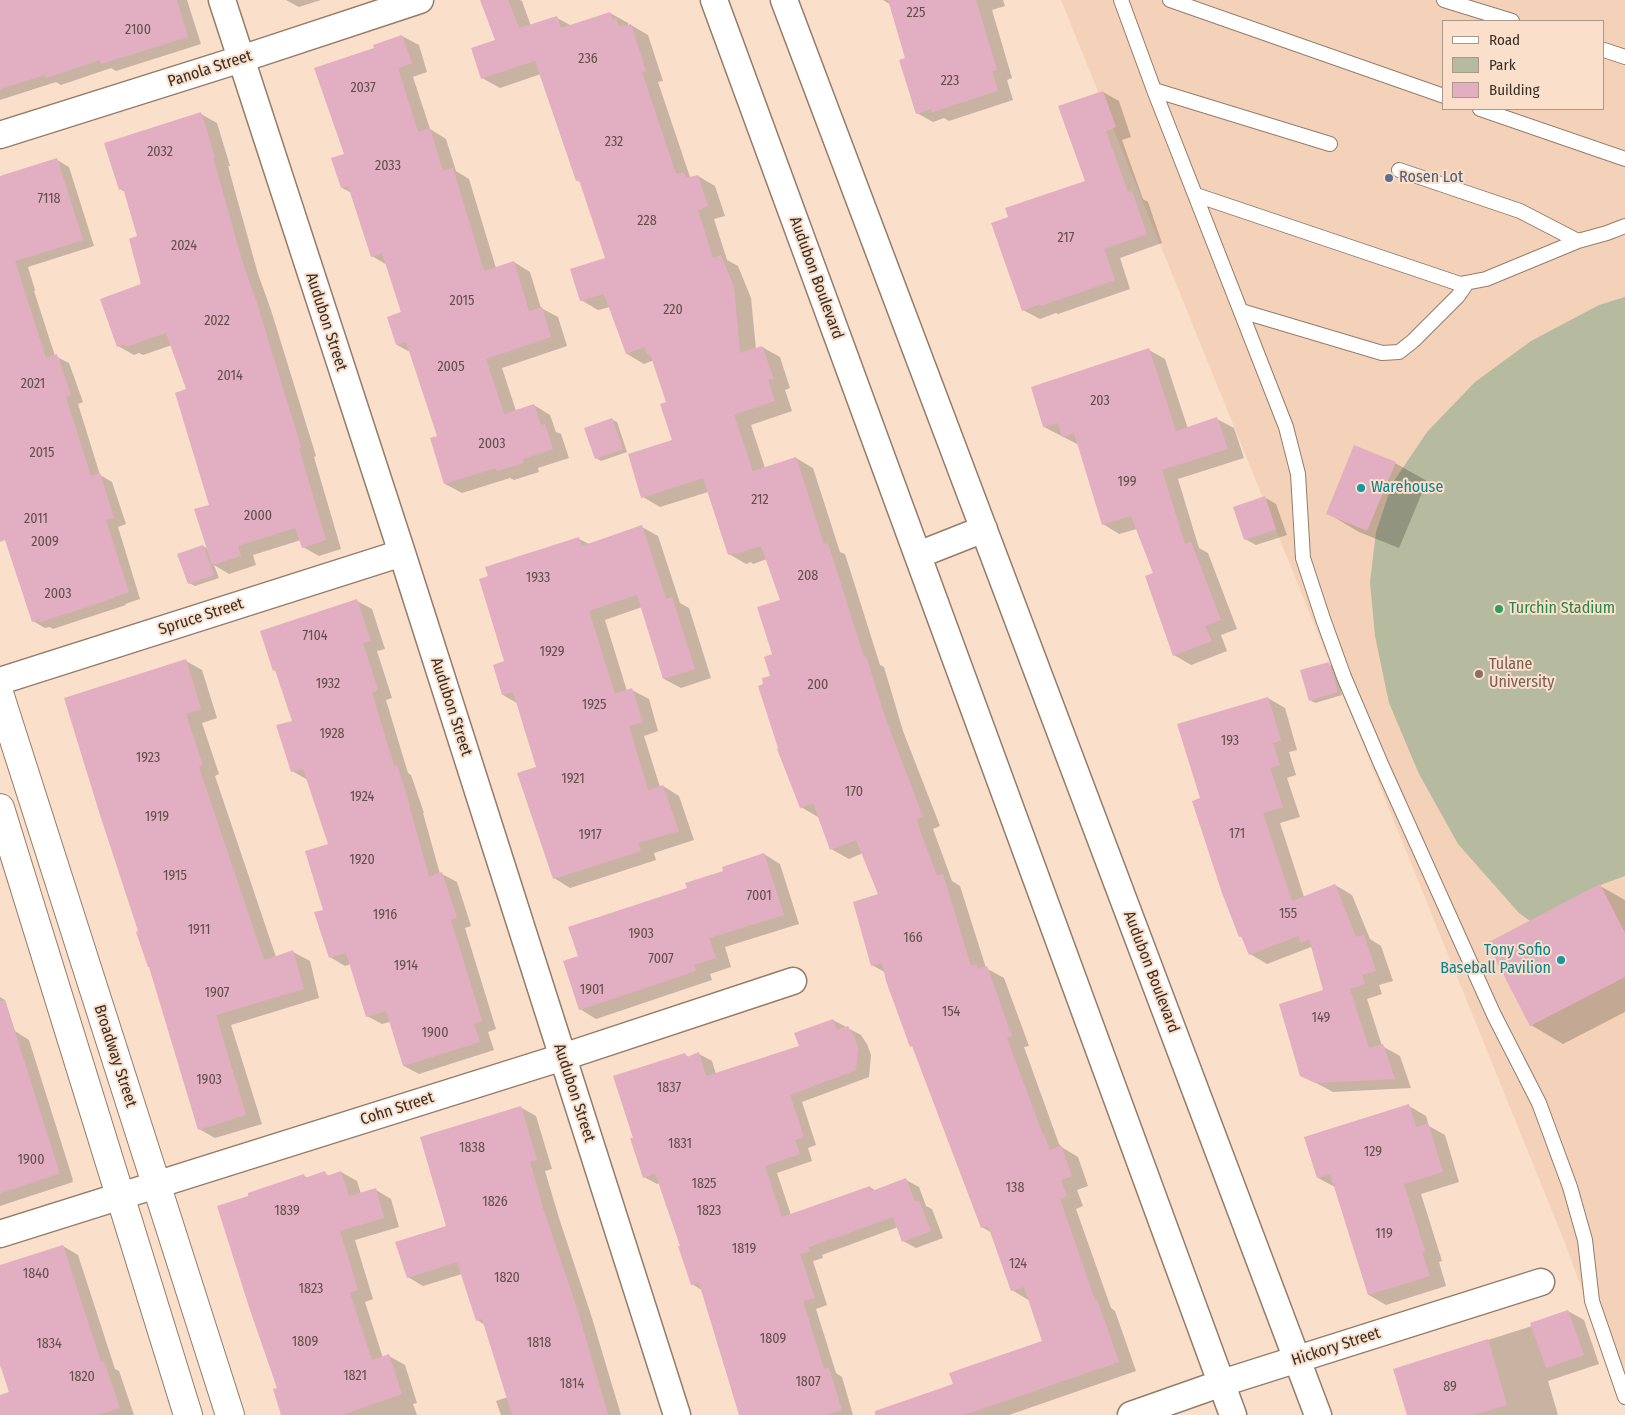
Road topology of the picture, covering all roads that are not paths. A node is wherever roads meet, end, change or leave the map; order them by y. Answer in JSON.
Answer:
{"nodes":[{"id":1,"x":222,"y":0,"type":"edge"},
{"id":2,"x":420,"y":0,"type":"edge"},
{"id":3,"x":714,"y":0,"type":"edge"},
{"id":4,"x":784,"y":0,"type":"edge"},
{"id":5,"x":1121,"y":0,"type":"edge"},
{"id":6,"x":1170,"y":0,"type":"edge"},
{"id":7,"x":1444,"y":0,"type":"edge"},
{"id":8,"x":1509,"y":20,"type":"edge"},
{"id":9,"x":1605,"y":50,"type":"edge"},
{"id":10,"x":1625,"y":57,"type":"edge"},
{"id":11,"x":241,"y":59,"type":"junction"},
{"id":12,"x":1154,"y":90,"type":"junction"},
{"id":13,"x":1442,"y":95,"type":"edge"},
{"id":14,"x":1483,"y":110,"type":"edge"},
{"id":15,"x":0,"y":135,"type":"edge"},
{"id":16,"x":1330,"y":144,"type":"dead end"},
{"id":17,"x":1625,"y":159,"type":"edge"},
{"id":18,"x":1399,"y":170,"type":"dead end"},
{"id":19,"x":1196,"y":195,"type":"junction"},
{"id":20,"x":1625,"y":226,"type":"edge"},
{"id":21,"x":1578,"y":241,"type":"junction"},
{"id":22,"x":1467,"y":283,"type":"junction"},
{"id":23,"x":1241,"y":311,"type":"junction"},
{"id":24,"x":984,"y":529,"type":"junction"},
{"id":25,"x":402,"y":553,"type":"junction"},
{"id":26,"x":918,"y":555,"type":"junction"},
{"id":27,"x":0,"y":681,"type":"edge"},
{"id":28,"x":0,"y":696,"type":"edge"},
{"id":29,"x":0,"y":808,"type":"edge"},
{"id":30,"x":794,"y":981,"type":"dead end"},
{"id":31,"x":563,"y":1056,"type":"junction"},
{"id":32,"x":157,"y":1185,"type":"junction"},
{"id":33,"x":120,"y":1197,"type":"junction"},
{"id":34,"x":0,"y":1234,"type":"edge"},
{"id":35,"x":1541,"y":1282,"type":"dead end"},
{"id":36,"x":1297,"y":1359,"type":"junction"},
{"id":37,"x":1222,"y":1383,"type":"junction"},
{"id":38,"x":1625,"y":1397,"type":"edge"},
{"id":39,"x":188,"y":1415,"type":"edge"},
{"id":40,"x":230,"y":1415,"type":"edge"},
{"id":41,"x":677,"y":1415,"type":"edge"},
{"id":42,"x":1131,"y":1415,"type":"edge"},
{"id":43,"x":1234,"y":1415,"type":"edge"},
{"id":44,"x":1318,"y":1415,"type":"edge"}],
"edges":[{"from":1,"to":11,"type":"street","name":"Audubon Street"},
{"from":2,"to":11,"type":"street","name":"Panola Street"},
{"from":3,"to":26,"type":"street","name":"Audubon Boulevard"},
{"from":4,"to":24,"type":"street","name":"Audubon Boulevard"},
{"from":5,"to":12,"type":"lane"},
{"from":6,"to":13,"type":"lane"},
{"from":7,"to":8,"type":"lane"},
{"from":9,"to":10,"type":"lane"},
{"from":11,"to":15,"type":"street","name":"Panola Street"},
{"from":11,"to":25,"type":"street","name":"Audubon Street"},
{"from":12,"to":16,"type":"lane"},
{"from":12,"to":19,"type":"lane"},
{"from":14,"to":17,"type":"lane"},
{"from":18,"to":21,"type":"lane"},
{"from":19,"to":22,"type":"lane"},
{"from":19,"to":23,"type":"lane"},
{"from":20,"to":21,"type":"lane"},
{"from":21,"to":22,"type":"lane"},
{"from":22,"to":23,"type":"lane"},
{"from":23,"to":38,"type":"lane"},
{"from":24,"to":26,"type":"street"},
{"from":24,"to":36,"type":"street","name":"Audubon Boulevard"},
{"from":25,"to":27,"type":"street","name":"Spruce Street"},
{"from":25,"to":31,"type":"street","name":"Audubon Street"},
{"from":26,"to":37,"type":"street","name":"Audubon Boulevard"},
{"from":28,"to":32,"type":"street","name":"Broadway Street"},
{"from":29,"to":33,"type":"street"},
{"from":30,"to":31,"type":"street","name":"Cohn Street"},
{"from":31,"to":32,"type":"street","name":"Cohn Street"},
{"from":31,"to":41,"type":"street","name":"Audubon Street"},
{"from":32,"to":33,"type":"street","name":"Cohn Street"},
{"from":32,"to":40,"type":"street","name":"Broadway Street"},
{"from":33,"to":34,"type":"street","name":"Cohn Street"},
{"from":33,"to":39,"type":"street"},
{"from":35,"to":36,"type":"street","name":"Hickory Street"},
{"from":36,"to":37,"type":"street","name":"Hickory Street"},
{"from":36,"to":44,"type":"street","name":"Audubon Boulevard"},
{"from":37,"to":42,"type":"street","name":"Hickory Street"},
{"from":37,"to":43,"type":"street","name":"Audubon Boulevard"}]}
